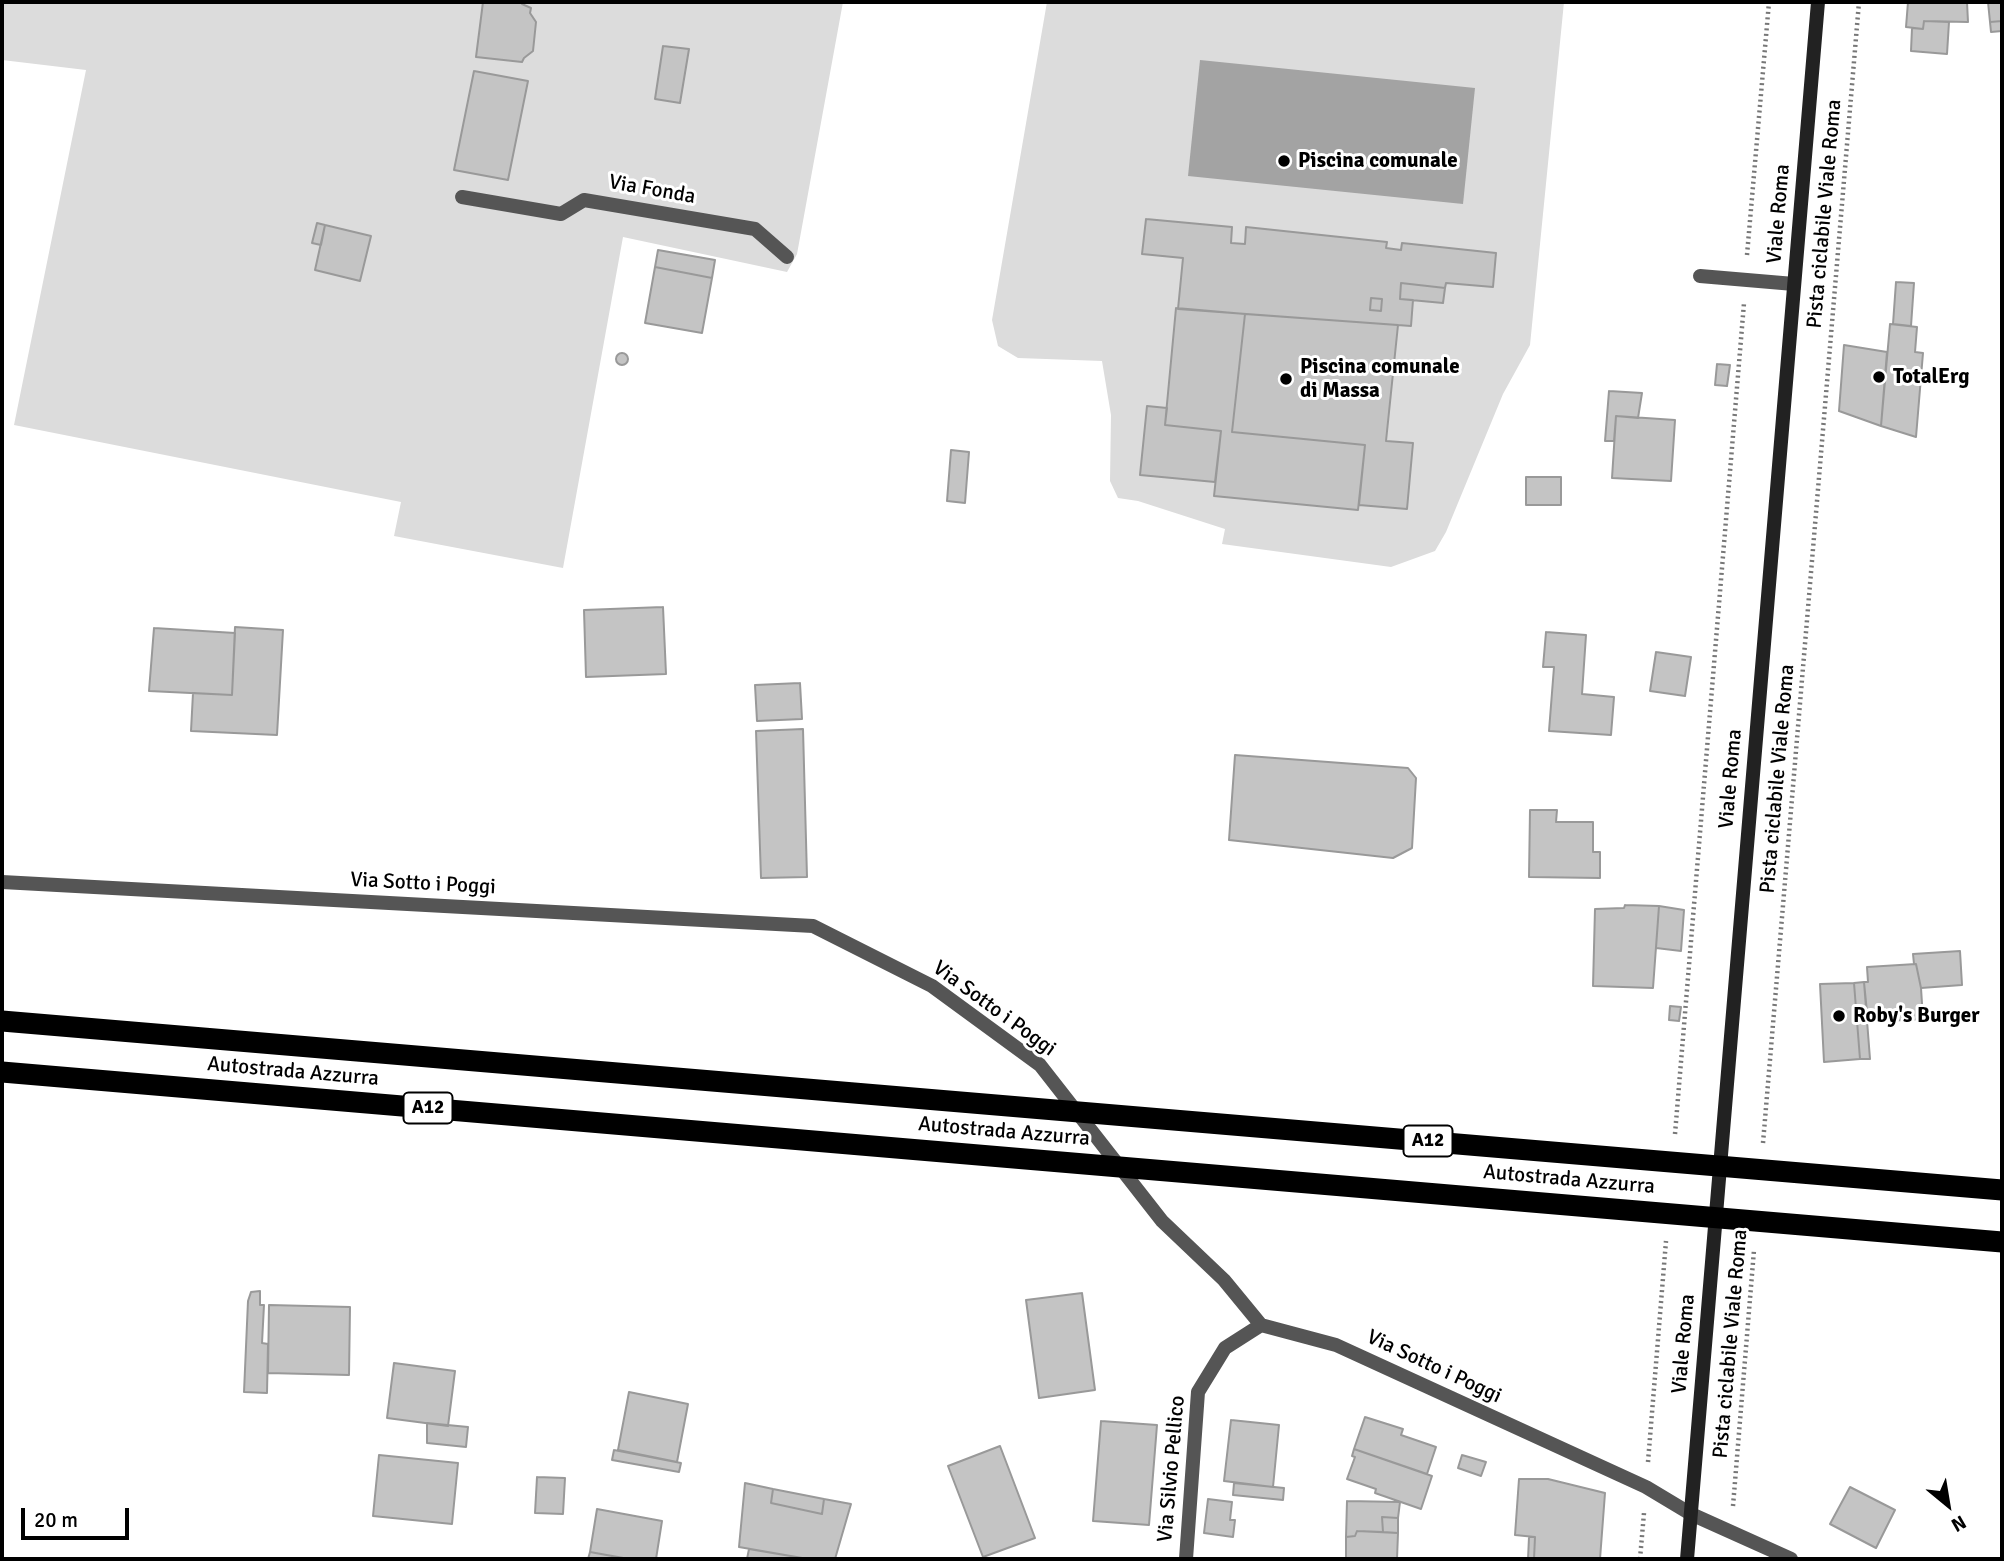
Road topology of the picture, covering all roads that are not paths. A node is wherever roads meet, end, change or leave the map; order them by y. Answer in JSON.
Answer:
{"nodes":[{"id":1,"x":1818,"y":2,"type":"edge"},
{"id":2,"x":462,"y":197,"type":"dead end"},
{"id":3,"x":788,"y":257,"type":"dead end"},
{"id":4,"x":1700,"y":276,"type":"dead end"},
{"id":5,"x":1794,"y":284,"type":"junction"},
{"id":6,"x":2,"y":882,"type":"edge"},
{"id":7,"x":2,"y":1021,"type":"edge"},
{"id":8,"x":2,"y":1072,"type":"edge"},
{"id":9,"x":2002,"y":1190,"type":"edge"},
{"id":10,"x":2002,"y":1242,"type":"edge"},
{"id":11,"x":1261,"y":1325,"type":"junction"},
{"id":12,"x":1691,"y":1514,"type":"junction"},
{"id":13,"x":1185,"y":1559,"type":"edge"},
{"id":14,"x":1687,"y":1559,"type":"edge"},
{"id":15,"x":1791,"y":1559,"type":"edge"}],
"edges":[{"from":1,"to":5,"type":"main road","name":"Viale Roma"},
{"from":2,"to":3,"type":"street","name":"Via Fonda"},
{"from":4,"to":5,"type":"street"},
{"from":5,"to":12,"type":"main road","name":"Viale Roma"},
{"from":6,"to":11,"type":"street","name":"Via Sotto i Poggi"},
{"from":7,"to":9,"type":"highway","name":"Autostrada Azzurra","number":"A12"},
{"from":8,"to":10,"type":"highway","name":"Autostrada Azzurra","number":"A12"},
{"from":11,"to":12,"type":"street","name":"Via Sotto i Poggi"},
{"from":11,"to":13,"type":"street","name":"Via Silvio Pellico"},
{"from":12,"to":14,"type":"main road","name":"Viale Roma"},
{"from":12,"to":15,"type":"street","name":"Via Sotto i Poggi"}]}
